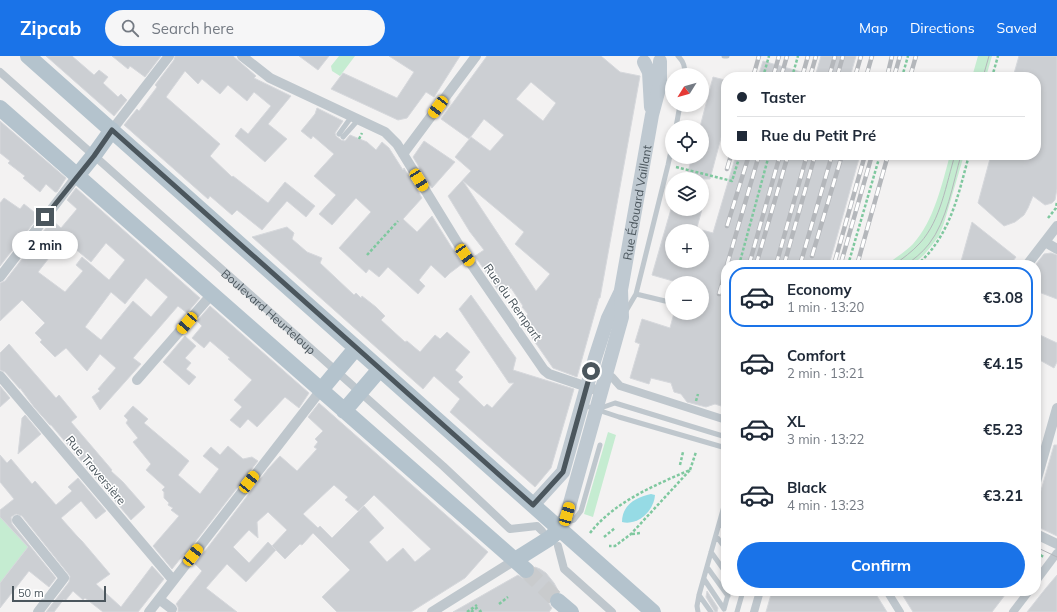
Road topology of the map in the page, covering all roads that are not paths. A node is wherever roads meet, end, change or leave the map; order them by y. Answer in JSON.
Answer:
{"nodes":[{"id":1,"x":28,"y":56,"type":"edge"},
{"id":2,"x":169,"y":56,"type":"edge"},
{"id":3,"x":242,"y":56,"type":"edge"},
{"id":4,"x":476,"y":56,"type":"edge"},
{"id":5,"x":678,"y":56,"type":"edge"},
{"id":6,"x":640,"y":59,"type":"edge"},
{"id":7,"x":664,"y":59,"type":"edge"},
{"id":8,"x":252,"y":60,"type":"edge"},
{"id":9,"x":685,"y":68,"type":"edge"},
{"id":10,"x":0,"y":72,"type":"edge"},
{"id":11,"x":0,"y":108,"type":"edge"},
{"id":12,"x":652,"y":115,"type":"junction"},
{"id":13,"x":355,"y":118,"type":"junction"},
{"id":14,"x":112,"y":130,"type":"junction"},
{"id":15,"x":341,"y":136,"type":"dead end"},
{"id":16,"x":403,"y":154,"type":"junction"},
{"id":17,"x":94,"y":156,"type":"junction"},
{"id":18,"x":668,"y":164,"type":"edge"},
{"id":19,"x":77,"y":176,"type":"junction"},
{"id":20,"x":1057,"y":226,"type":"edge"},
{"id":21,"x":1044,"y":242,"type":"junction"},
{"id":22,"x":1057,"y":249,"type":"edge"},
{"id":23,"x":1031,"y":260,"type":"edge"},
{"id":24,"x":0,"y":277,"type":"edge"},
{"id":25,"x":621,"y":290,"type":"junction"},
{"id":26,"x":212,"y":294,"type":"junction"},
{"id":27,"x":636,"y":294,"type":"junction"},
{"id":28,"x":665,"y":301,"type":"dead end"},
{"id":29,"x":622,"y":317,"type":"junction"},
{"id":30,"x":356,"y":348,"type":"junction"},
{"id":31,"x":380,"y":369,"type":"junction"},
{"id":32,"x":336,"y":372,"type":"junction"},
{"id":33,"x":0,"y":376,"type":"edge"},
{"id":34,"x":612,"y":377,"type":"dead end"},
{"id":35,"x":137,"y":380,"type":"dead end"},
{"id":36,"x":586,"y":387,"type":"junction"},
{"id":37,"x":321,"y":390,"type":"junction"},
{"id":38,"x":602,"y":392,"type":"junction"},
{"id":39,"x":360,"y":393,"type":"junction"},
{"id":40,"x":582,"y":404,"type":"junction"},
{"id":41,"x":1057,"y":408,"type":"edge"},
{"id":42,"x":597,"y":409,"type":"junction"},
{"id":43,"x":344,"y":411,"type":"junction"},
{"id":44,"x":721,"y":418,"type":"edge"},
{"id":45,"x":721,"y":435,"type":"edge"},
{"id":46,"x":600,"y":445,"type":"dead end"},
{"id":47,"x":721,"y":448,"type":"edge"},
{"id":48,"x":1041,"y":464,"type":"edge"},
{"id":49,"x":533,"y":505,"type":"junction"},
{"id":50,"x":17,"y":520,"type":"dead end"},
{"id":51,"x":720,"y":522,"type":"edge"},
{"id":52,"x":562,"y":526,"type":"junction"},
{"id":53,"x":542,"y":531,"type":"dead end"},
{"id":54,"x":716,"y":536,"type":"junction"},
{"id":55,"x":1041,"y":536,"type":"edge"},
{"id":56,"x":721,"y":542,"type":"edge"},
{"id":57,"x":1057,"y":544,"type":"edge"},
{"id":58,"x":558,"y":546,"type":"dead end"},
{"id":59,"x":711,"y":552,"type":"junction"},
{"id":60,"x":1057,"y":553,"type":"edge"},
{"id":61,"x":520,"y":565,"type":"junction"},
{"id":62,"x":721,"y":566,"type":"edge"},
{"id":63,"x":707,"y":567,"type":"junction"},
{"id":64,"x":1041,"y":574,"type":"edge"},
{"id":65,"x":704,"y":579,"type":"junction"},
{"id":66,"x":174,"y":580,"type":"junction"},
{"id":67,"x":721,"y":584,"type":"edge"},
{"id":68,"x":699,"y":595,"type":"junction"},
{"id":69,"x":728,"y":596,"type":"edge"},
{"id":70,"x":742,"y":596,"type":"edge"},
{"id":71,"x":759,"y":596,"type":"edge"},
{"id":72,"x":890,"y":596,"type":"edge"},
{"id":73,"x":1025,"y":596,"type":"edge"},
{"id":74,"x":159,"y":598,"type":"junction"},
{"id":75,"x":558,"y":601,"type":"tunnel mouth"},
{"id":76,"x":172,"y":609,"type":"dead end"},
{"id":77,"x":724,"y":610,"type":"edge"},
{"id":78,"x":38,"y":612,"type":"edge"},
{"id":79,"x":149,"y":612,"type":"edge"},
{"id":80,"x":432,"y":612,"type":"edge"},
{"id":81,"x":571,"y":612,"type":"edge"},
{"id":82,"x":612,"y":612,"type":"edge"},
{"id":83,"x":654,"y":612,"type":"edge"},
{"id":84,"x":698,"y":612,"type":"edge"},
{"id":85,"x":711,"y":612,"type":"edge"},
{"id":86,"x":737,"y":612,"type":"edge"},
{"id":87,"x":754,"y":612,"type":"edge"},
{"id":88,"x":900,"y":612,"type":"edge"},
{"id":89,"x":1013,"y":612,"type":"edge"}],
"edges":[{"from":1,"to":14,"type":"main road"},
{"from":2,"to":14,"type":"street"},
{"from":3,"to":8,"type":"street","name":"Rue du Rempart"},
{"from":4,"to":16,"type":"street"},
{"from":5,"to":9,"type":"lane"},
{"from":6,"to":7,"type":"main road"},
{"from":6,"to":12,"type":"main road","name":"Rue Édouard Vaillant"},
{"from":7,"to":12,"type":"main road","name":"Rue Édouard Vaillant"},
{"from":8,"to":13,"type":"street","name":"Rue du Rempart"},
{"from":10,"to":17,"type":"street","name":"Boulevard Heurteloup"},
{"from":11,"to":19,"type":"main road","name":"Boulevard Heurteloup"},
{"from":12,"to":25,"type":"main road","name":"Rue Édouard Vaillant"},
{"from":13,"to":15,"type":"lane"},
{"from":13,"to":16,"type":"street","name":"Rue du Rempart"},
{"from":14,"to":17,"type":"main road"},
{"from":14,"to":30,"type":"main road"},
{"from":16,"to":36,"type":"street","name":"Rue du Rempart"},
{"from":17,"to":19,"type":"main road"},
{"from":17,"to":32,"type":"street","name":"Boulevard Heurteloup"},
{"from":18,"to":27,"type":"lane"},
{"from":19,"to":24,"type":"street"},
{"from":19,"to":26,"type":"main road","name":"Boulevard Heurteloup"},
{"from":20,"to":21,"type":"street"},
{"from":21,"to":22,"type":"street"},
{"from":21,"to":23,"type":"street"},
{"from":25,"to":29,"type":"main road","name":"Rue Édouard Vaillant"},
{"from":25,"to":36,"type":"main road","name":"Rue Édouard Vaillant"},
{"from":26,"to":35,"type":"street"},
{"from":26,"to":37,"type":"main road","name":"Boulevard Heurteloup"},
{"from":27,"to":28,"type":"lane"},
{"from":27,"to":29,"type":"lane"},
{"from":29,"to":38,"type":"main road","name":"Rue Édouard Vaillant"},
{"from":30,"to":31,"type":"main road"},
{"from":30,"to":32,"type":"main road"},
{"from":31,"to":39,"type":"main road"},
{"from":31,"to":49,"type":"main road"},
{"from":32,"to":37,"type":"main road"},
{"from":32,"to":39,"type":"street","name":"Boulevard Heurteloup"},
{"from":33,"to":66,"type":"street","name":"Rue Traversière"},
{"from":34,"to":44,"type":"street"},
{"from":36,"to":38,"type":"street","name":"Rue du Rempart"},
{"from":36,"to":40,"type":"main road","name":"Rue Édouard Vaillant"},
{"from":37,"to":43,"type":"main road","name":"Boulevard Heurteloup"},
{"from":37,"to":66,"type":"street"},
{"from":38,"to":42,"type":"main road","name":"Rue Édouard Vaillant"},
{"from":39,"to":43,"type":"main road"},
{"from":39,"to":53,"type":"street","name":"Boulevard Heurteloup"},
{"from":40,"to":42,"type":"lane"},
{"from":40,"to":49,"type":"main road","name":"Rue Édouard Vaillant"},
{"from":41,"to":48,"type":"street"},
{"from":42,"to":45,"type":"lane"},
{"from":42,"to":47,"type":"lane"},
{"from":42,"to":52,"type":"main road","name":"Rue Édouard Vaillant"},
{"from":43,"to":61,"type":"main road","name":"Boulevard Heurteloup"},
{"from":46,"to":52,"type":"lane"},
{"from":49,"to":52,"type":"main road"},
{"from":50,"to":78,"type":"street"},
{"from":51,"to":54,"type":"lane"},
{"from":52,"to":61,"type":"main road"},
{"from":52,"to":83,"type":"main road"},
{"from":54,"to":56,"type":"lane"},
{"from":54,"to":59,"type":"lane"},
{"from":55,"to":57,"type":"street"},
{"from":58,"to":82,"type":"street"},
{"from":59,"to":62,"type":"lane"},
{"from":59,"to":63,"type":"lane"},
{"from":60,"to":64,"type":"street"},
{"from":61,"to":80,"type":"street"},
{"from":63,"to":65,"type":"lane"},
{"from":63,"to":67,"type":"lane"},
{"from":65,"to":68,"type":"lane"},
{"from":65,"to":77,"type":"lane"},
{"from":66,"to":74,"type":"street"},
{"from":68,"to":84,"type":"lane"},
{"from":68,"to":85,"type":"lane"},
{"from":69,"to":77,"type":"lane"},
{"from":70,"to":86,"type":"lane"},
{"from":71,"to":87,"type":"street"},
{"from":72,"to":88,"type":"street"},
{"from":73,"to":89,"type":"street"},
{"from":74,"to":76,"type":"street"},
{"from":74,"to":79,"type":"street"},
{"from":75,"to":81,"type":"main road"}]}
